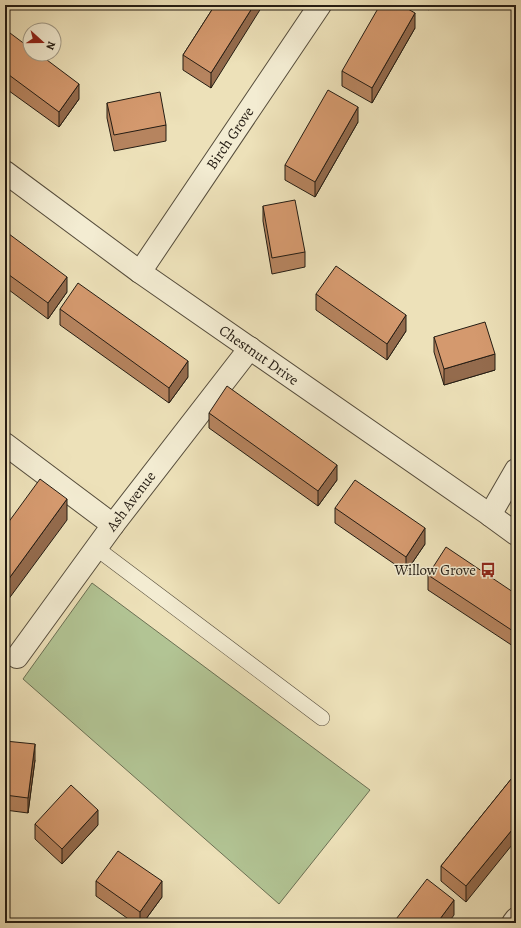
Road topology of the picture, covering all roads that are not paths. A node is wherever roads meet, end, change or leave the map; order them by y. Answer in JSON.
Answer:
{"nodes":[{"id":1,"x":320,"y":5,"type":"edge"},
{"id":2,"x":5,"y":172,"type":"edge"},
{"id":3,"x":140,"y":272,"type":"junction"},
{"id":4,"x":250,"y":348,"type":"junction"},
{"id":5,"x":5,"y":444,"type":"edge"},
{"id":6,"x":516,"y":470,"type":"edge"},
{"id":7,"x":490,"y":515,"type":"junction"},
{"id":8,"x":113,"y":525,"type":"junction"},
{"id":9,"x":516,"y":534,"type":"edge"},
{"id":10,"x":96,"y":548,"type":"junction"},
{"id":11,"x":17,"y":657,"type":"dead end"},
{"id":12,"x":322,"y":718,"type":"dead end"},
{"id":13,"x":516,"y":920,"type":"edge"},
{"id":14,"x":513,"y":923,"type":"edge"}],
"edges":[{"from":1,"to":3,"type":"street","name":"Birch Grove"},
{"from":2,"to":3,"type":"street","name":"Chestnut Drive"},
{"from":3,"to":4,"type":"street","name":"Chestnut Drive"},
{"from":4,"to":7,"type":"street","name":"Chestnut Drive"},
{"from":4,"to":8,"type":"street","name":"Ash Avenue"},
{"from":5,"to":8,"type":"street"},
{"from":6,"to":7,"type":"street"},
{"from":7,"to":9,"type":"street","name":"Chestnut Drive"},
{"from":8,"to":10,"type":"street","name":"Ash Avenue"},
{"from":10,"to":11,"type":"street","name":"Ash Avenue"},
{"from":10,"to":12,"type":"lane"},
{"from":13,"to":14,"type":"street"}]}
